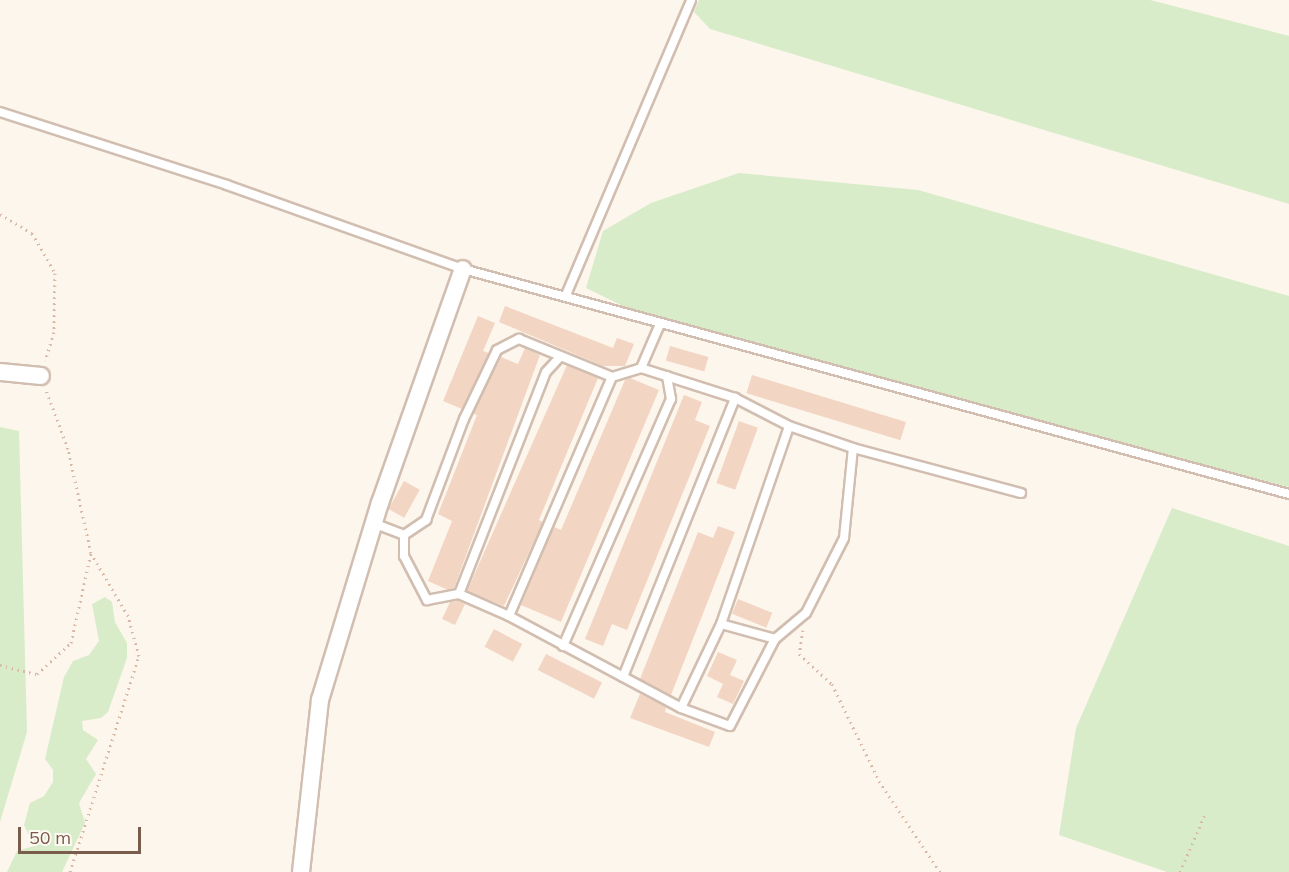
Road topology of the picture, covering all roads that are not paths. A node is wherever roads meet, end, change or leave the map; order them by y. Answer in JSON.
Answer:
{"nodes":[{"id":1,"x":691,"y":0,"type":"edge"},
{"id":2,"x":0,"y":111,"type":"edge"},
{"id":3,"x":463,"y":269,"type":"junction"},
{"id":4,"x":566,"y":296,"type":"junction"},
{"id":5,"x":660,"y":324,"type":"junction"},
{"id":6,"x":560,"y":357,"type":"junction"},
{"id":7,"x":641,"y":368,"type":"junction"},
{"id":8,"x":0,"y":372,"type":"edge"},
{"id":9,"x":41,"y":376,"type":"road end"},
{"id":10,"x":667,"y":376,"type":"junction"},
{"id":11,"x":612,"y":377,"type":"junction"},
{"id":12,"x":735,"y":398,"type":"junction"},
{"id":13,"x":789,"y":426,"type":"junction"},
{"id":14,"x":853,"y":448,"type":"junction"},
{"id":15,"x":1022,"y":493,"type":"dead end"},
{"id":16,"x":1289,"y":494,"type":"edge"},
{"id":17,"x":374,"y":523,"type":"junction"},
{"id":18,"x":404,"y":536,"type":"junction"},
{"id":19,"x":459,"y":594,"type":"junction"},
{"id":20,"x":509,"y":616,"type":"junction"},
{"id":21,"x":721,"y":624,"type":"junction"},
{"id":22,"x":775,"y":639,"type":"junction"},
{"id":23,"x":563,"y":646,"type":"junction"},
{"id":24,"x":624,"y":678,"type":"junction"},
{"id":25,"x":681,"y":708,"type":"junction"},
{"id":26,"x":303,"y":868,"type":"edge"}],
"edges":[{"from":1,"to":4,"type":"lane"},
{"from":2,"to":3,"type":"lane"},
{"from":3,"to":4,"type":"lane"},
{"from":3,"to":17,"type":"street"},
{"from":4,"to":5,"type":"lane"},
{"from":5,"to":7,"type":"lane"},
{"from":5,"to":16,"type":"lane"},
{"from":6,"to":11,"type":"lane"},
{"from":6,"to":18,"type":"lane"},
{"from":6,"to":19,"type":"lane"},
{"from":7,"to":10,"type":"lane"},
{"from":7,"to":11,"type":"lane"},
{"from":8,"to":9,"type":"street"},
{"from":10,"to":12,"type":"lane"},
{"from":10,"to":23,"type":"lane"},
{"from":11,"to":20,"type":"lane"},
{"from":12,"to":13,"type":"lane"},
{"from":12,"to":24,"type":"lane"},
{"from":13,"to":14,"type":"lane"},
{"from":13,"to":21,"type":"lane"},
{"from":14,"to":15,"type":"lane"},
{"from":14,"to":22,"type":"lane"},
{"from":17,"to":18,"type":"lane"},
{"from":17,"to":26,"type":"street"},
{"from":18,"to":19,"type":"lane"},
{"from":19,"to":20,"type":"lane"},
{"from":20,"to":23,"type":"lane"},
{"from":21,"to":22,"type":"lane"},
{"from":21,"to":25,"type":"lane"},
{"from":22,"to":25,"type":"lane"},
{"from":23,"to":24,"type":"lane"},
{"from":24,"to":25,"type":"lane"}]}
